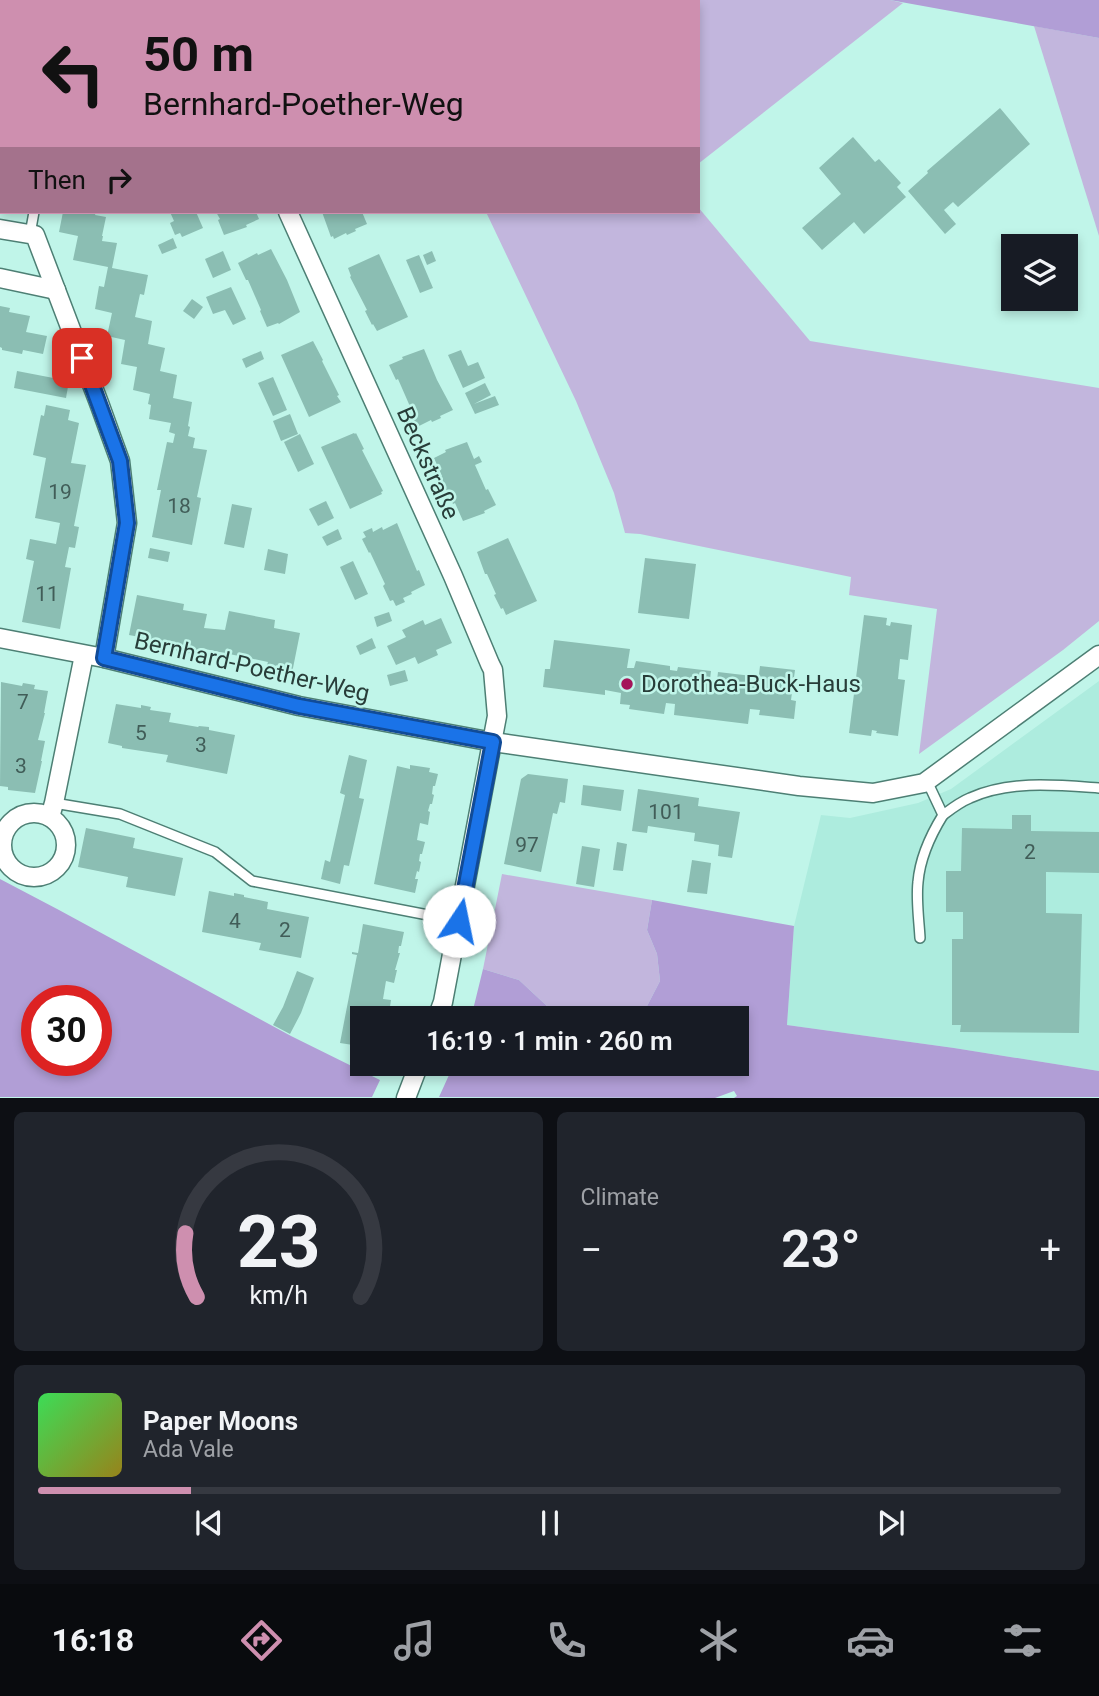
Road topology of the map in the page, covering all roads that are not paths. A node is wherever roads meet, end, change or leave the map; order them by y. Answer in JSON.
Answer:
{"nodes":[{"id":1,"x":34,"y":214,"type":"edge"},
{"id":2,"x":289,"y":214,"type":"edge"},
{"id":3,"x":0,"y":229,"type":"edge"},
{"id":4,"x":30,"y":234,"type":"junction"},
{"id":5,"x":0,"y":278,"type":"edge"},
{"id":6,"x":56,"y":290,"type":"junction"},
{"id":7,"x":0,"y":638,"type":"edge"},
{"id":8,"x":84,"y":655,"type":"junction"},
{"id":9,"x":1099,"y":655,"type":"edge"},
{"id":10,"x":104,"y":658,"type":"junction"},
{"id":11,"x":493,"y":742,"type":"junction"},
{"id":12,"x":928,"y":781,"type":"junction"},
{"id":13,"x":1099,"y":788,"type":"edge"},
{"id":14,"x":52,"y":810,"type":"junction"},
{"id":15,"x":943,"y":815,"type":"junction"},
{"id":16,"x":1,"y":837,"type":"edge"},
{"id":17,"x":459,"y":921,"type":"junction"},
{"id":18,"x":920,"y":938,"type":"dead end"},
{"id":19,"x":442,"y":1006,"type":"edge"},
{"id":20,"x":414,"y":1076,"type":"edge"},
{"id":21,"x":405,"y":1097,"type":"edge"}],
"edges":[{"from":1,"to":4,"type":"lane"},
{"from":2,"to":11,"type":"street","name":"Beckstraße"},
{"from":3,"to":4,"type":"street"},
{"from":4,"to":6,"type":"street"},
{"from":5,"to":6,"type":"street"},
{"from":6,"to":10,"type":"street"},
{"from":7,"to":8,"type":"street","name":"Bernhard-Poether-Weg"},
{"from":8,"to":10,"type":"street","name":"Bernhard-Poether-Weg"},
{"from":8,"to":14,"type":"street"},
{"from":9,"to":12,"type":"street"},
{"from":10,"to":11,"type":"street","name":"Bernhard-Poether-Weg"},
{"from":11,"to":12,"type":"street"},
{"from":11,"to":17,"type":"street","name":"Beckstraße"},
{"from":12,"to":15,"type":"lane"},
{"from":13,"to":15,"type":"lane"},
{"from":14,"to":16,"type":"street"},
{"from":14,"to":16,"type":"street"},
{"from":14,"to":17,"type":"lane"},
{"from":15,"to":18,"type":"lane"},
{"from":17,"to":19,"type":"street","name":"Beckstraße"},
{"from":20,"to":21,"type":"street"}]}
